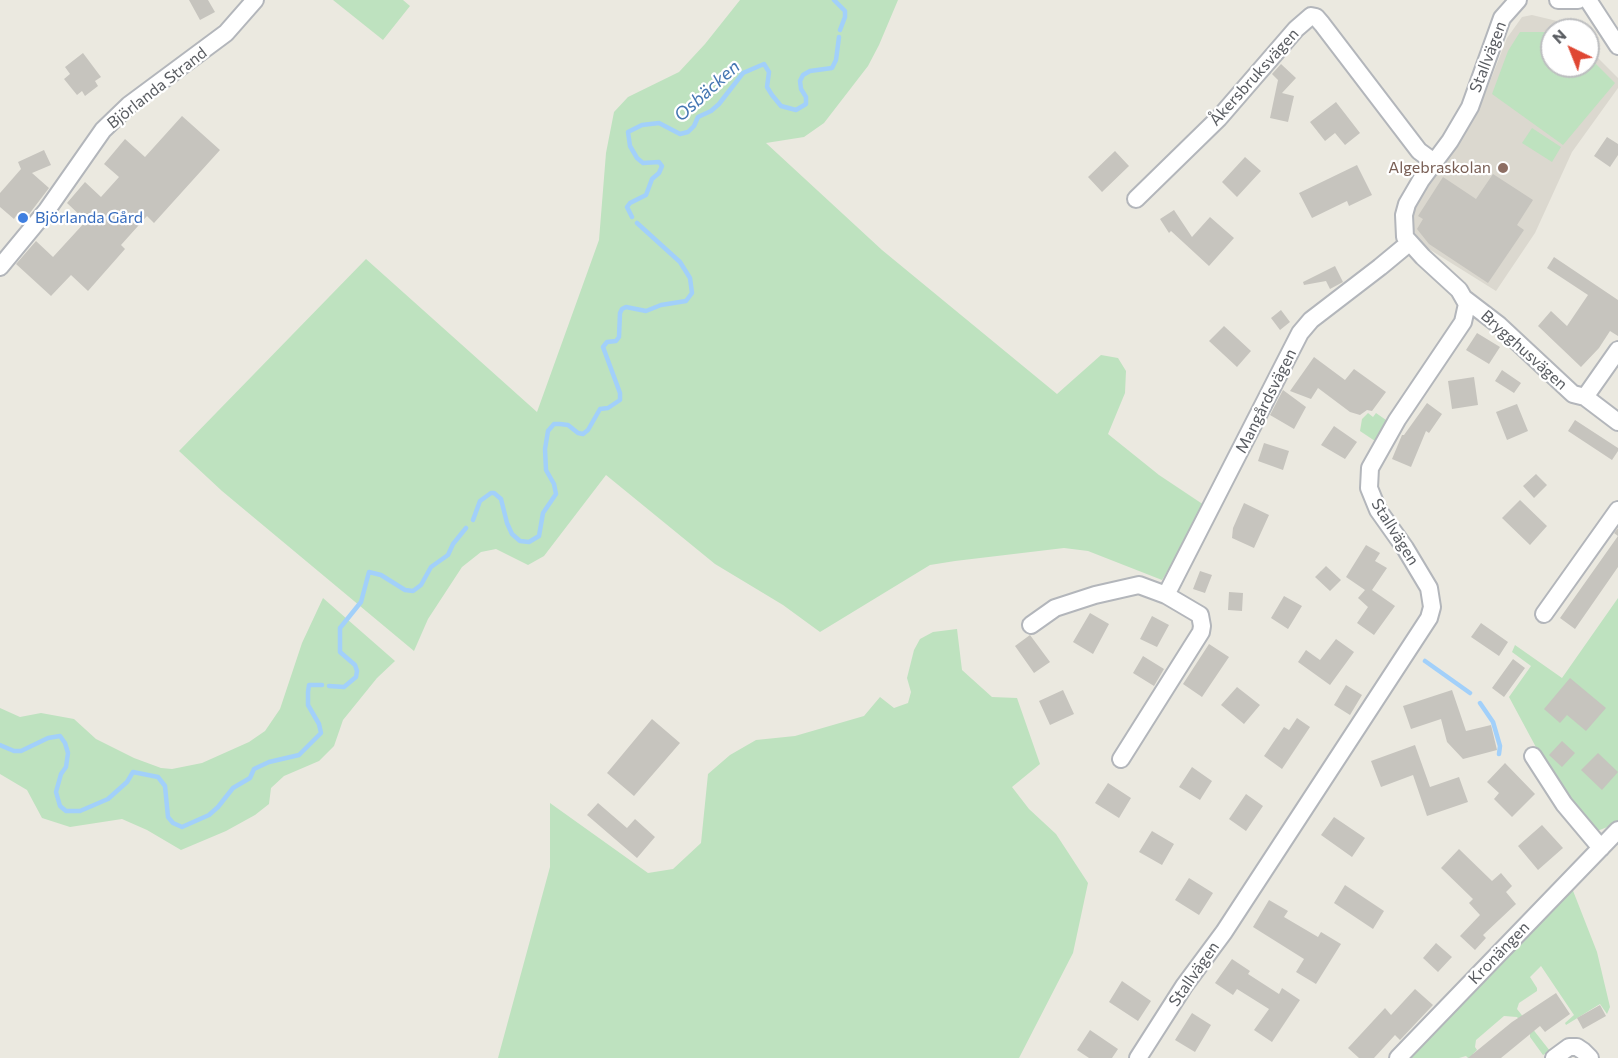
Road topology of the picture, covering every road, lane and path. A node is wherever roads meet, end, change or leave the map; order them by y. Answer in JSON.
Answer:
{"nodes":[{"id":1,"x":255,"y":0,"type":"edge"},
{"id":2,"x":1518,"y":0,"type":"edge"},
{"id":3,"x":1558,"y":0,"type":"edge"},
{"id":4,"x":1578,"y":0,"type":"edge"},
{"id":5,"x":1588,"y":0,"type":"edge"},
{"id":6,"x":1618,"y":46,"type":"edge"},
{"id":7,"x":1434,"y":162,"type":"junction"},
{"id":8,"x":1136,"y":199,"type":"dead end"},
{"id":9,"x":1409,"y":243,"type":"junction"},
{"id":10,"x":0,"y":267,"type":"edge"},
{"id":11,"x":1465,"y":299,"type":"junction"},
{"id":12,"x":1618,"y":350,"type":"edge"},
{"id":13,"x":1585,"y":397,"type":"junction"},
{"id":14,"x":1618,"y":422,"type":"edge"},
{"id":15,"x":1618,"y":510,"type":"edge"},
{"id":16,"x":1166,"y":595,"type":"junction"},
{"id":17,"x":1544,"y":614,"type":"dead end"},
{"id":18,"x":1031,"y":625,"type":"dead end"},
{"id":19,"x":1533,"y":756,"type":"dead end"},
{"id":20,"x":1121,"y":759,"type":"dead end"},
{"id":21,"x":1618,"y":830,"type":"edge"},
{"id":22,"x":1601,"y":848,"type":"junction"},
{"id":23,"x":1138,"y":1058,"type":"edge"},
{"id":24,"x":1398,"y":1058,"type":"edge"},
{"id":25,"x":1554,"y":1058,"type":"edge"},
{"id":26,"x":1590,"y":1058,"type":"edge"}],
"edges":[{"from":1,"to":10,"type":"street","name":"Björlanda Strand"},
{"from":2,"to":7,"type":"street","name":"Stallvägen"},
{"from":3,"to":4,"type":"street"},
{"from":5,"to":6,"type":"street"},
{"from":7,"to":8,"type":"street","name":"Åkersbruksvägen"},
{"from":7,"to":9,"type":"street","name":"Stallvägen"},
{"from":9,"to":11,"type":"street"},
{"from":9,"to":16,"type":"street","name":"Mangårdsvägen"},
{"from":11,"to":13,"type":"street","name":"Brygghusvägen"},
{"from":11,"to":23,"type":"street","name":"Stallvägen"},
{"from":12,"to":13,"type":"street","name":"Brygghusvägen"},
{"from":13,"to":14,"type":"street","name":"Brygghusvägen"},
{"from":15,"to":17,"type":"street"},
{"from":16,"to":18,"type":"street"},
{"from":16,"to":20,"type":"street"},
{"from":19,"to":22,"type":"street"},
{"from":21,"to":22,"type":"street","name":"Kronängen"},
{"from":22,"to":24,"type":"street","name":"Kronängen"},
{"from":25,"to":26,"type":"street"}]}
